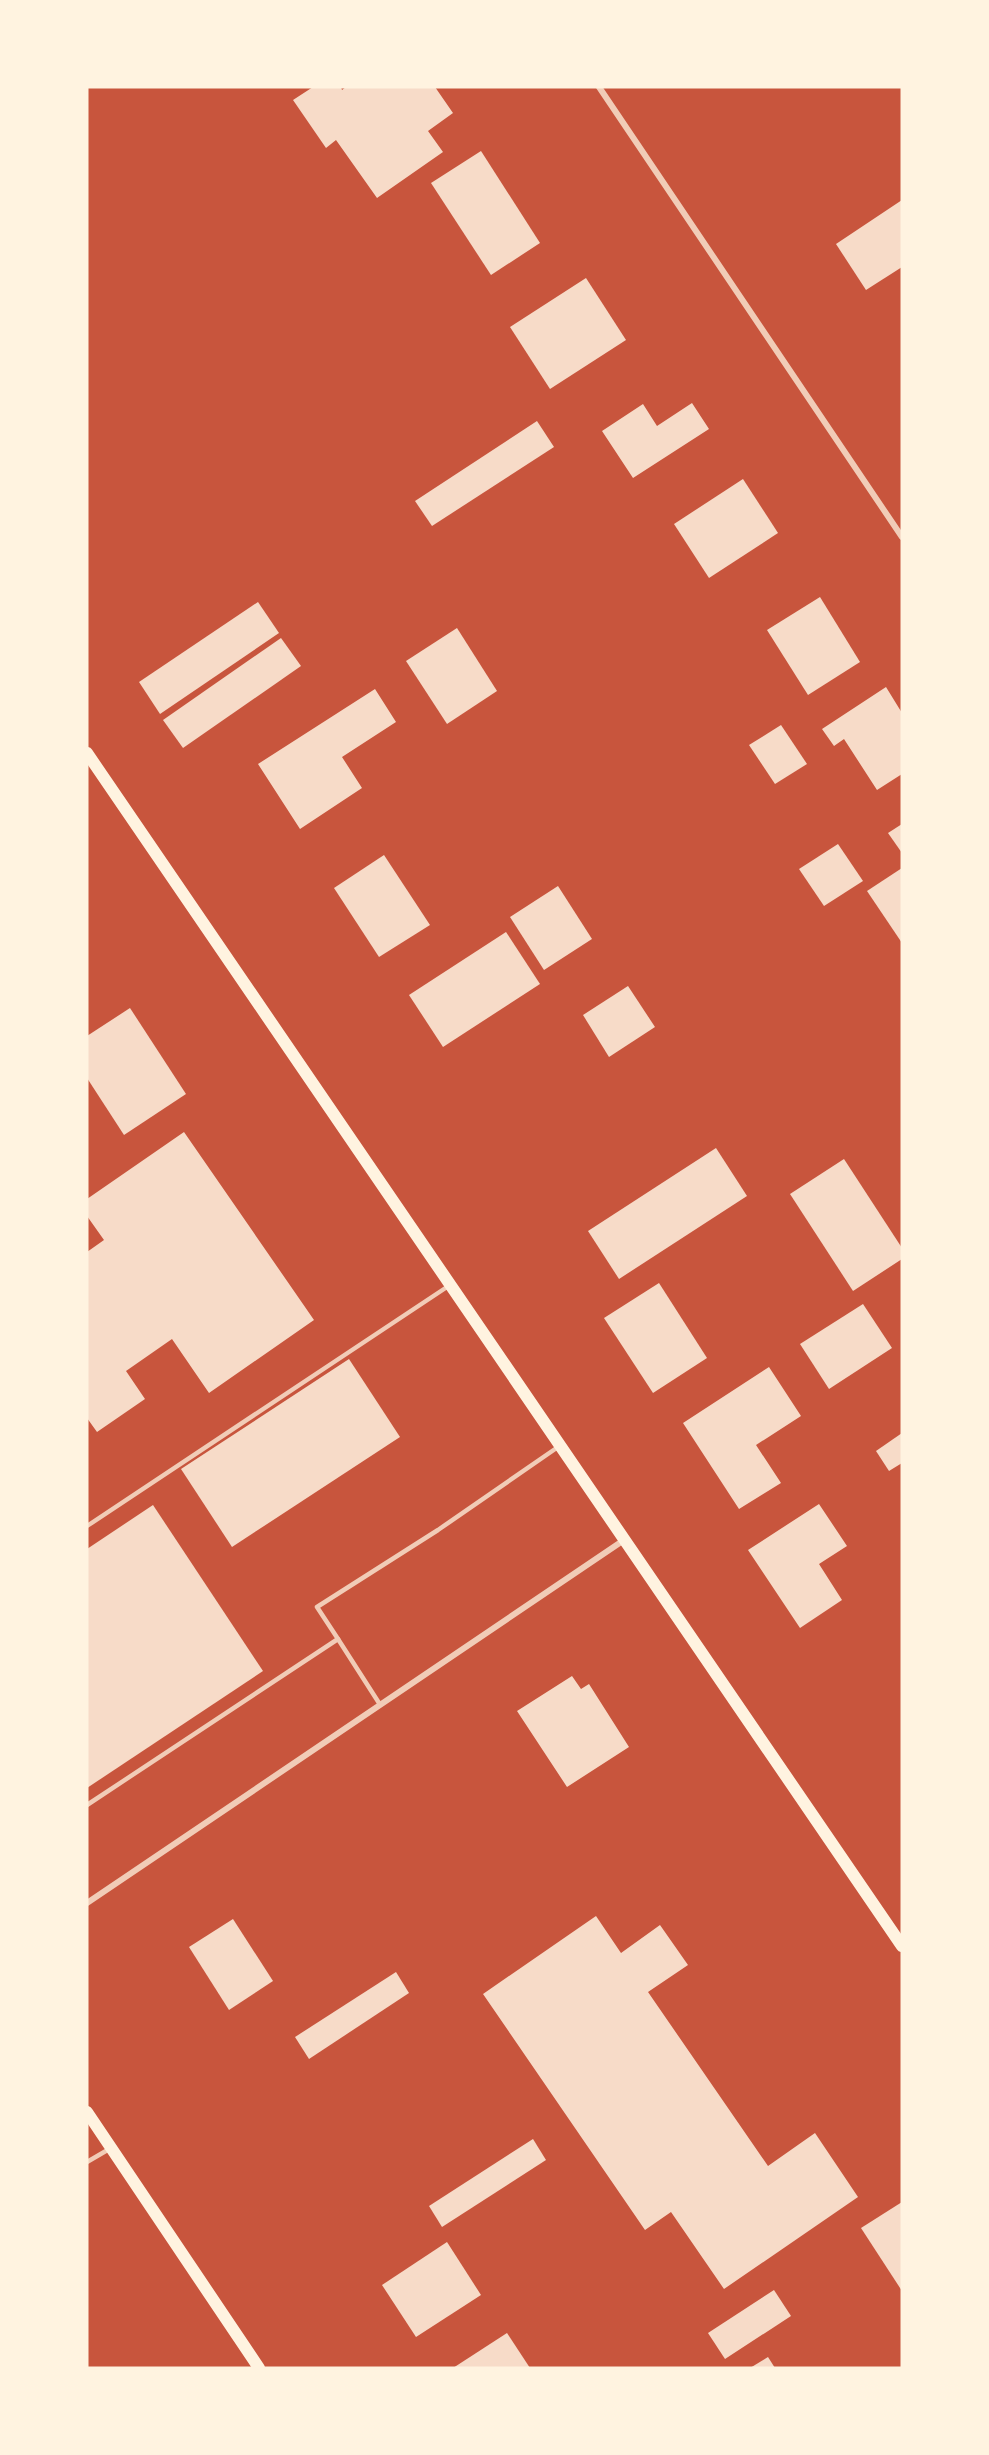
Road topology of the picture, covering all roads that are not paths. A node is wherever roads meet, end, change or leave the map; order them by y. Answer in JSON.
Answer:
{"nodes":[{"id":1,"x":599,"y":87,"type":"edge"},
{"id":2,"x":902,"y":537,"type":"edge"},
{"id":3,"x":87,"y":753,"type":"edge"},
{"id":4,"x":450,"y":1285,"type":"junction"},
{"id":5,"x":560,"y":1446,"type":"junction"},
{"id":6,"x":87,"y":1526,"type":"edge"},
{"id":7,"x":624,"y":1540,"type":"junction"},
{"id":8,"x":338,"y":1639,"type":"junction"},
{"id":9,"x":379,"y":1703,"type":"junction"},
{"id":10,"x":87,"y":1805,"type":"edge"},
{"id":11,"x":87,"y":1903,"type":"edge"},
{"id":12,"x":902,"y":1946,"type":"edge"},
{"id":13,"x":87,"y":2112,"type":"edge"},
{"id":14,"x":111,"y":2148,"type":"junction"},
{"id":15,"x":87,"y":2162,"type":"edge"},
{"id":16,"x":259,"y":2368,"type":"edge"}],
"edges":[{"from":1,"to":2,"type":"street"},
{"from":3,"to":4,"type":"main road"},
{"from":4,"to":5,"type":"main road"},
{"from":4,"to":6,"type":"lane"},
{"from":5,"to":7,"type":"main road"},
{"from":5,"to":8,"type":"lane"},
{"from":7,"to":9,"type":"street"},
{"from":7,"to":12,"type":"main road"},
{"from":8,"to":9,"type":"lane"},
{"from":8,"to":10,"type":"lane"},
{"from":9,"to":11,"type":"street"},
{"from":13,"to":14,"type":"main road"},
{"from":14,"to":15,"type":"lane"},
{"from":14,"to":16,"type":"main road"}]}
